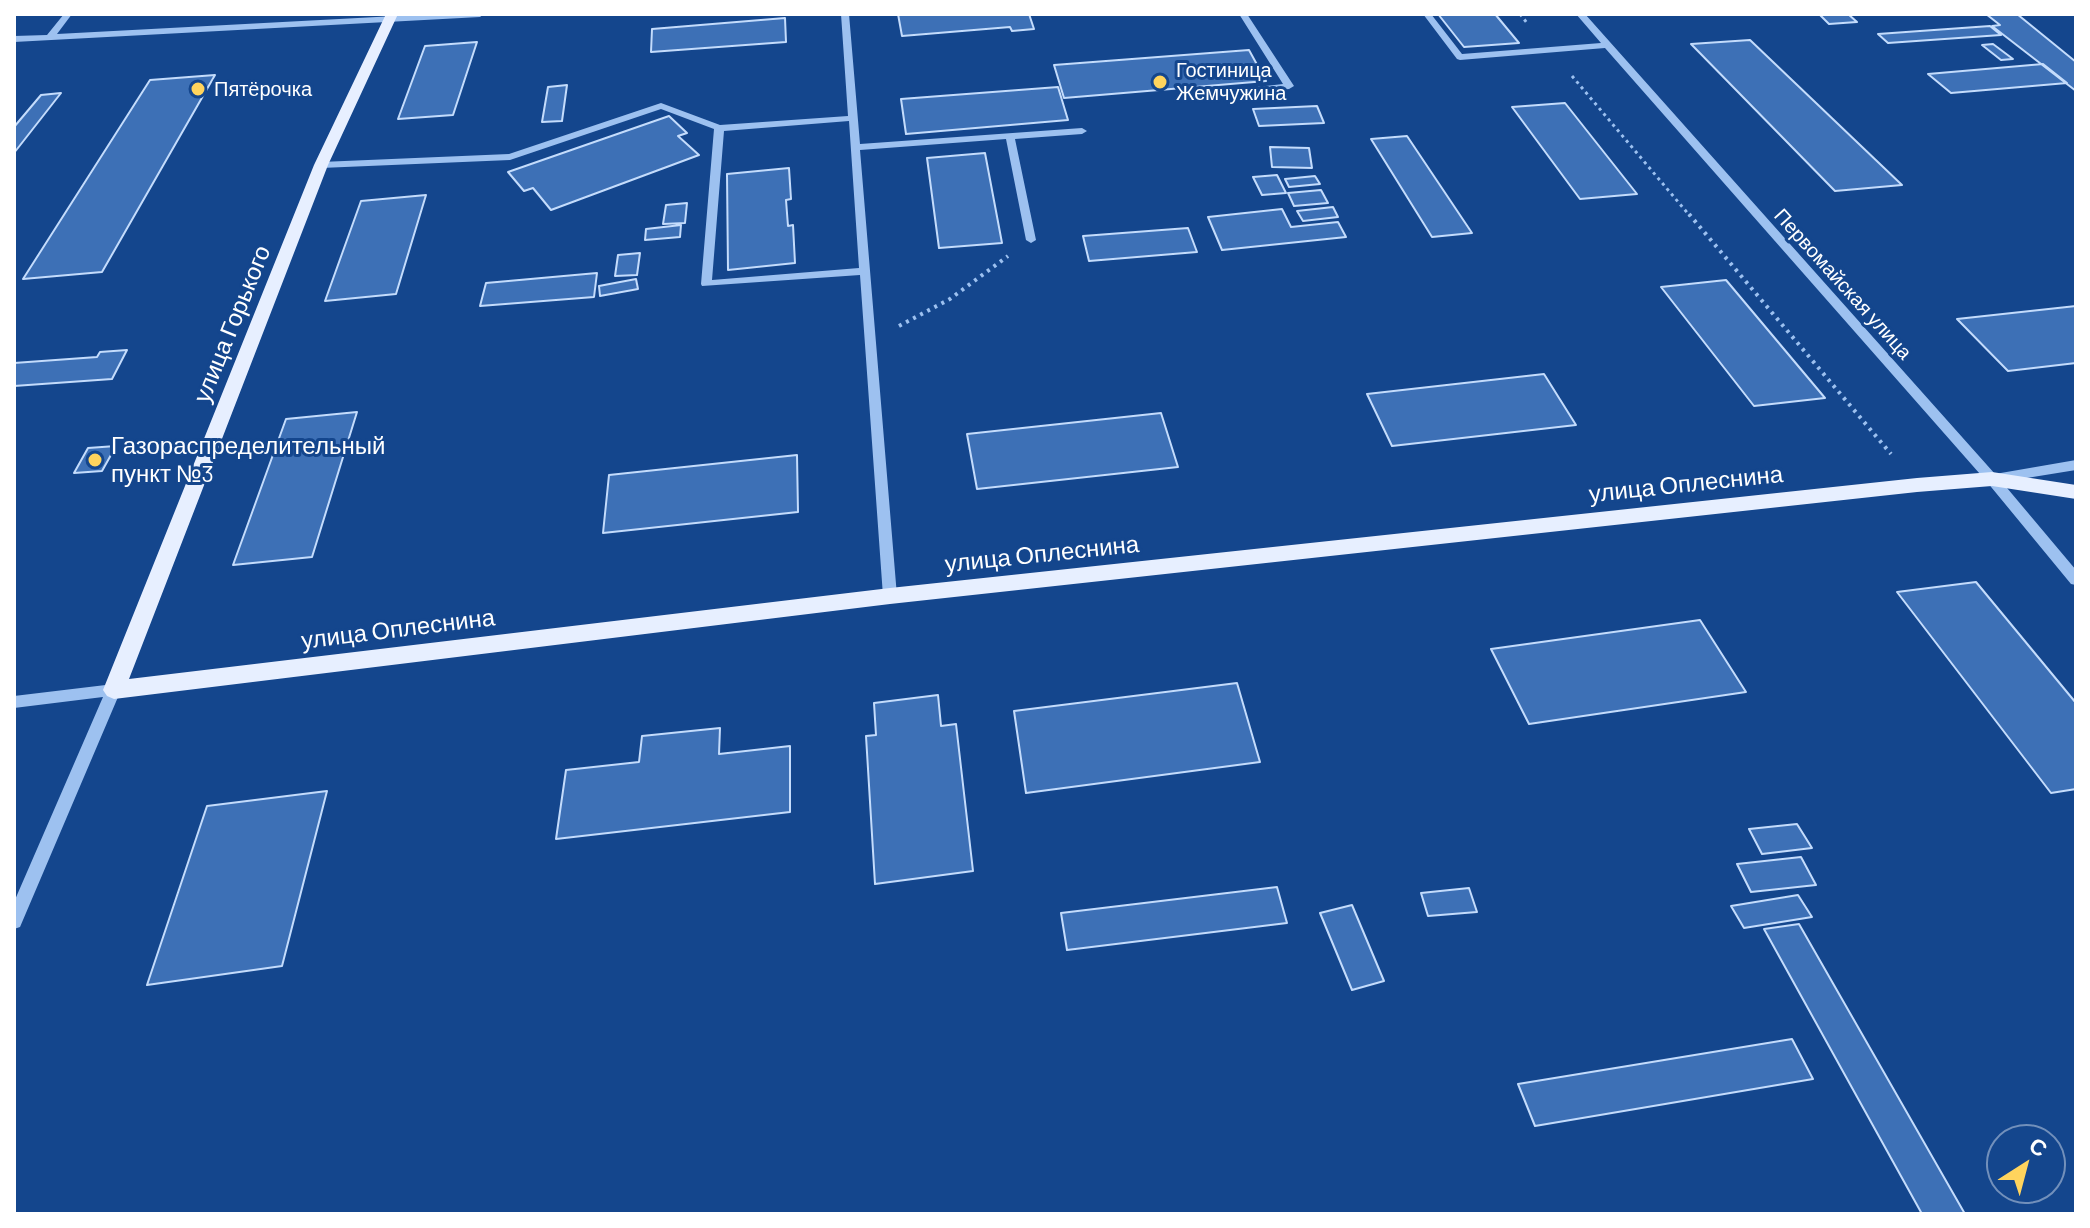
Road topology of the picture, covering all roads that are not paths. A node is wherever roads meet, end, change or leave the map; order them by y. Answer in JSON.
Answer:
{"nodes":[{"id":1,"x":68,"y":14,"type":"edge"},
{"id":2,"x":480,"y":14,"type":"edge"},
{"id":3,"x":845,"y":14,"type":"edge"},
{"id":4,"x":1243,"y":14,"type":"edge"},
{"id":5,"x":1427,"y":14,"type":"edge"},
{"id":6,"x":1580,"y":14,"type":"edge"},
{"id":7,"x":391,"y":17,"type":"edge"},
{"id":8,"x":49,"y":38,"type":"junction"},
{"id":9,"x":14,"y":39,"type":"edge"},
{"id":10,"x":1607,"y":45,"type":"junction"},
{"id":11,"x":1205,"y":96,"type":"dead end"},
{"id":12,"x":853,"y":118,"type":"junction"},
{"id":13,"x":719,"y":128,"type":"junction"},
{"id":14,"x":1082,"y":131,"type":"dead end"},
{"id":15,"x":1010,"y":136,"type":"junction"},
{"id":16,"x":855,"y":147,"type":"junction"},
{"id":17,"x":321,"y":165,"type":"junction"},
{"id":18,"x":1031,"y":240,"type":"road end"},
{"id":19,"x":865,"y":271,"type":"junction"},
{"id":20,"x":2076,"y":465,"type":"edge"},
{"id":21,"x":1992,"y":479,"type":"junction"},
{"id":22,"x":2076,"y":492,"type":"edge"},
{"id":23,"x":2076,"y":580,"type":"edge"},
{"id":24,"x":890,"y":596,"type":"junction"},
{"id":25,"x":114,"y":690,"type":"junction"},
{"id":26,"x":14,"y":702,"type":"edge"},
{"id":27,"x":14,"y":921,"type":"edge"}],
"edges":[{"from":1,"to":8,"type":"street"},
{"from":2,"to":7,"type":"street"},
{"from":3,"to":12,"type":"street"},
{"from":4,"to":11,"type":"street"},
{"from":5,"to":10,"type":"street"},
{"from":6,"to":10,"type":"street","name":"Первомайская улица"},
{"from":7,"to":8,"type":"street"},
{"from":7,"to":17,"type":"main road","name":"улица Горького"},
{"from":8,"to":9,"type":"street"},
{"from":10,"to":21,"type":"street","name":"Первомайская улица"},
{"from":12,"to":13,"type":"street"},
{"from":12,"to":16,"type":"street"},
{"from":13,"to":17,"type":"street"},
{"from":13,"to":19,"type":"street"},
{"from":14,"to":15,"type":"street"},
{"from":15,"to":16,"type":"street"},
{"from":15,"to":18,"type":"street"},
{"from":16,"to":19,"type":"street"},
{"from":17,"to":25,"type":"main road","name":"улица Горького"},
{"from":19,"to":24,"type":"street"},
{"from":20,"to":21,"type":"street","name":"улица Оплеснина"},
{"from":21,"to":22,"type":"main road"},
{"from":21,"to":23,"type":"street","name":"Первомайская улица"},
{"from":21,"to":24,"type":"main road","name":"улица Оплеснина"},
{"from":24,"to":25,"type":"main road","name":"улица Оплеснина"},
{"from":25,"to":26,"type":"street","name":"улица Оплеснина"},
{"from":25,"to":27,"type":"street","name":"улица Горького"}]}
